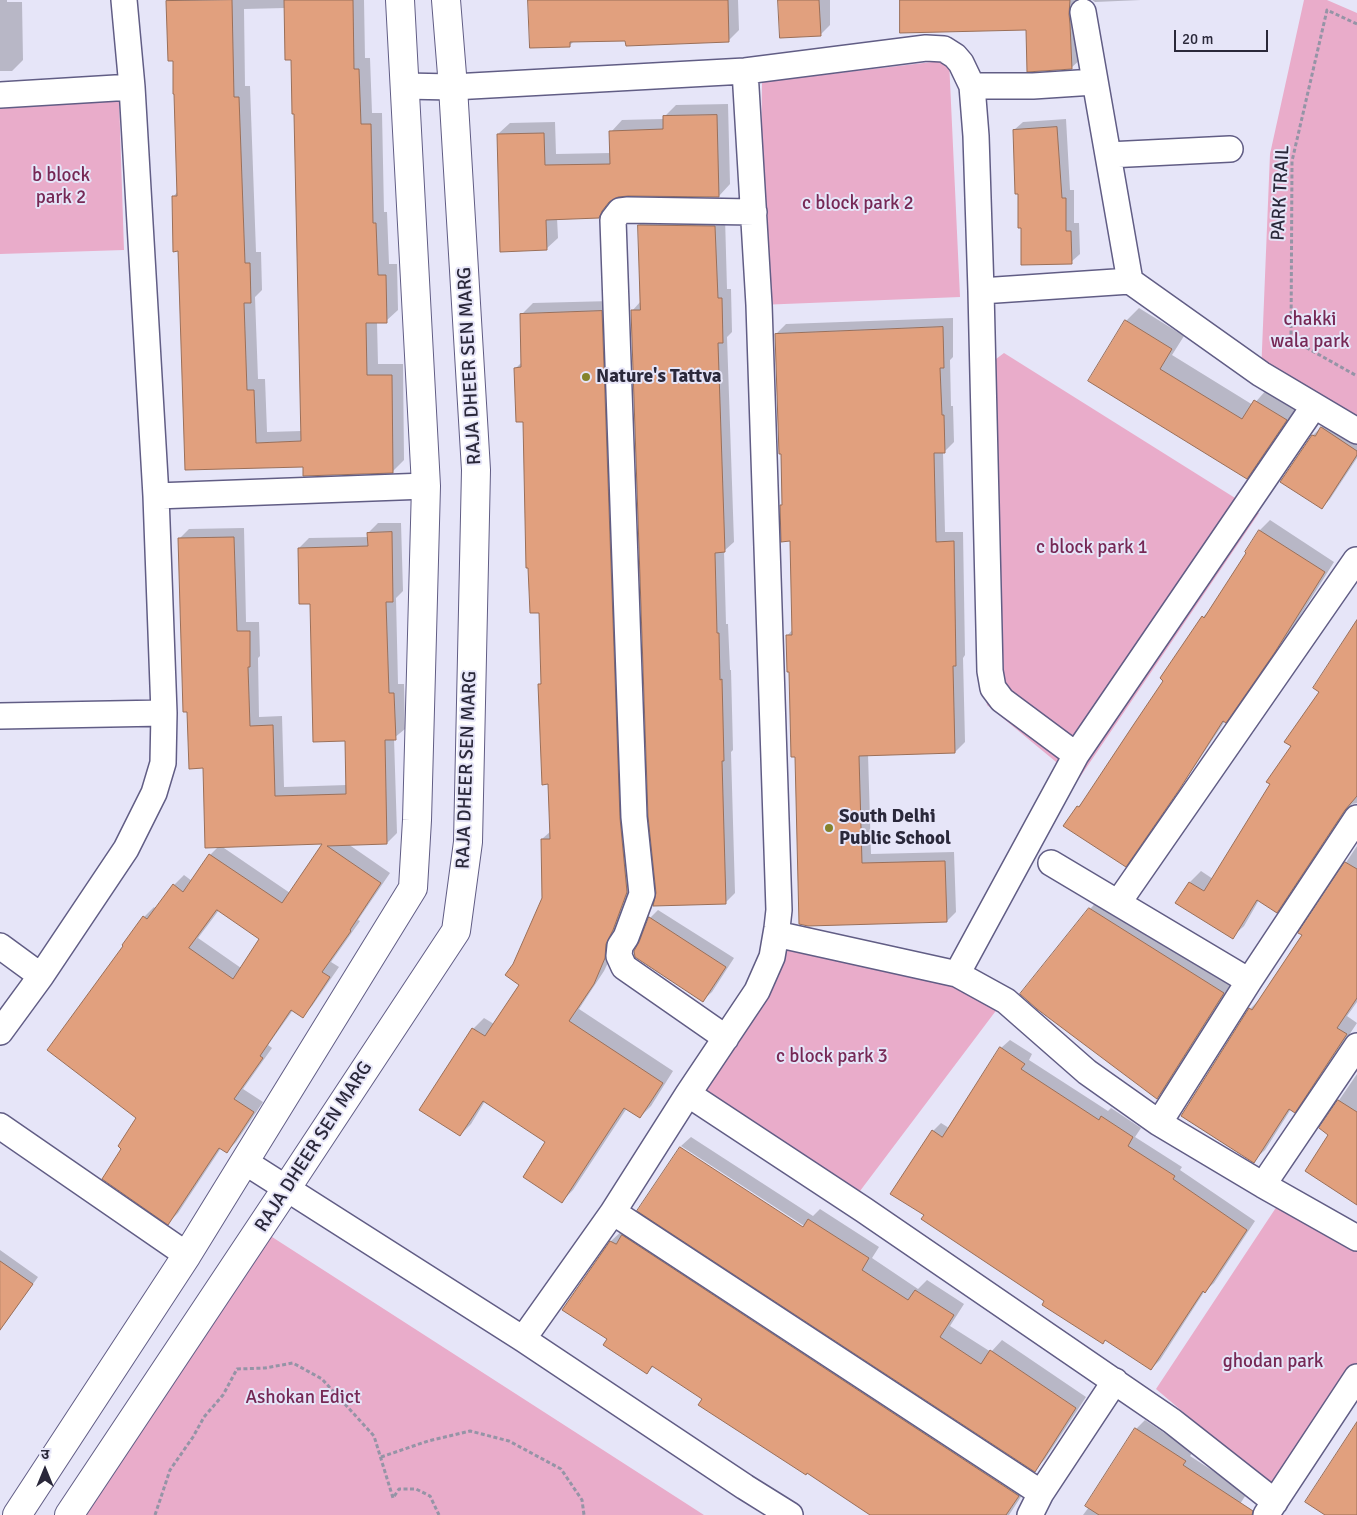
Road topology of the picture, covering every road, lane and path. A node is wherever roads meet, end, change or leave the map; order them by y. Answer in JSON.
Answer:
{"nodes":[{"id":1,"x":124,"y":0,"type":"edge"},
{"id":2,"x":400,"y":0,"type":"edge"},
{"id":3,"x":446,"y":0,"type":"edge"},
{"id":4,"x":1083,"y":12,"type":"dead end"},
{"id":5,"x":1357,"y":24,"type":"edge"},
{"id":6,"x":745,"y":71,"type":"junction"},
{"id":7,"x":1094,"y":82,"type":"junction"},
{"id":8,"x":404,"y":86,"type":"junction"},
{"id":9,"x":972,"y":86,"type":"junction"},
{"id":10,"x":454,"y":87,"type":"junction"},
{"id":11,"x":132,"y":88,"type":"junction"},
{"id":12,"x":0,"y":95,"type":"edge"},
{"id":13,"x":1230,"y":149,"type":"dead end"},
{"id":14,"x":1108,"y":155,"type":"junction"},
{"id":15,"x":754,"y":212,"type":"junction"},
{"id":16,"x":1130,"y":281,"type":"junction"},
{"id":17,"x":981,"y":291,"type":"junction"},
{"id":18,"x":1357,"y":376,"type":"edge"},
{"id":19,"x":1314,"y":406,"type":"junction"},
{"id":20,"x":1357,"y":431,"type":"edge"},
{"id":21,"x":426,"y":486,"type":"junction"},
{"id":22,"x":156,"y":496,"type":"junction"},
{"id":23,"x":1356,"y":560,"type":"edge"},
{"id":24,"x":164,"y":713,"type":"junction"},
{"id":25,"x":0,"y":716,"type":"edge"},
{"id":26,"x":1076,"y":755,"type":"junction"},
{"id":27,"x":1357,"y":818,"type":"edge"},
{"id":28,"x":1051,"y":863,"type":"dead end"},
{"id":29,"x":1118,"y":903,"type":"junction"},
{"id":30,"x":776,"y":934,"type":"junction"},
{"id":31,"x":0,"y":946,"type":"edge"},
{"id":32,"x":957,"y":974,"type":"junction"},
{"id":33,"x":42,"y":976,"type":"junction"},
{"id":34,"x":1249,"y":981,"type":"junction"},
{"id":35,"x":0,"y":1032,"type":"edge"},
{"id":36,"x":726,"y":1038,"type":"junction"},
{"id":37,"x":1357,"y":1046,"type":"edge"},
{"id":38,"x":688,"y":1094,"type":"junction"},
{"id":39,"x":1159,"y":1123,"type":"junction"},
{"id":40,"x":0,"y":1126,"type":"edge"},
{"id":41,"x":245,"y":1162,"type":"junction"},
{"id":42,"x":1263,"y":1185,"type":"junction"},
{"id":43,"x":286,"y":1189,"type":"junction"},
{"id":44,"x":613,"y":1212,"type":"junction"},
{"id":45,"x":1357,"y":1238,"type":"edge"},
{"id":46,"x":187,"y":1255,"type":"junction"},
{"id":47,"x":523,"y":1339,"type":"junction"},
{"id":48,"x":1357,"y":1377,"type":"edge"},
{"id":49,"x":1115,"y":1381,"type":"junction"},
{"id":50,"x":380,"y":1457,"type":"junction"},
{"id":51,"x":1036,"y":1504,"type":"edge"},
{"id":52,"x":1270,"y":1508,"type":"edge"},
{"id":53,"x":18,"y":1515,"type":"edge"},
{"id":54,"x":69,"y":1515,"type":"edge"},
{"id":55,"x":155,"y":1515,"type":"edge"},
{"id":56,"x":439,"y":1515,"type":"edge"},
{"id":57,"x":584,"y":1515,"type":"edge"},
{"id":58,"x":790,"y":1515,"type":"edge"}],
"edges":[{"from":1,"to":11,"type":"street"},
{"from":2,"to":8,"type":"street"},
{"from":3,"to":10,"type":"street","name":"RAJA DHEER SEN MARG"},
{"from":4,"to":7,"type":"street"},
{"from":5,"to":18,"type":"path","name":"PARK TRAIL"},
{"from":6,"to":9,"type":"street"},
{"from":6,"to":10,"type":"street"},
{"from":6,"to":15,"type":"street"},
{"from":7,"to":9,"type":"street"},
{"from":7,"to":14,"type":"street"},
{"from":8,"to":10,"type":"street"},
{"from":8,"to":21,"type":"street"},
{"from":9,"to":17,"type":"street"},
{"from":10,"to":43,"type":"street","name":"RAJA DHEER SEN MARG"},
{"from":11,"to":12,"type":"street"},
{"from":11,"to":22,"type":"street"},
{"from":13,"to":14,"type":"street"},
{"from":14,"to":16,"type":"street"},
{"from":15,"to":30,"type":"street"},
{"from":15,"to":36,"type":"street"},
{"from":16,"to":17,"type":"street"},
{"from":16,"to":19,"type":"street"},
{"from":17,"to":26,"type":"street"},
{"from":19,"to":20,"type":"street"},
{"from":19,"to":26,"type":"street"},
{"from":21,"to":22,"type":"street"},
{"from":21,"to":41,"type":"street"},
{"from":22,"to":24,"type":"street"},
{"from":23,"to":29,"type":"street"},
{"from":24,"to":25,"type":"street"},
{"from":24,"to":33,"type":"street"},
{"from":26,"to":32,"type":"street"},
{"from":27,"to":34,"type":"street"},
{"from":28,"to":29,"type":"street"},
{"from":29,"to":34,"type":"street"},
{"from":30,"to":32,"type":"street"},
{"from":30,"to":36,"type":"street"},
{"from":31,"to":33,"type":"street"},
{"from":32,"to":39,"type":"street"},
{"from":33,"to":35,"type":"street"},
{"from":34,"to":39,"type":"street"},
{"from":36,"to":38,"type":"street"},
{"from":37,"to":42,"type":"street"},
{"from":38,"to":44,"type":"street"},
{"from":38,"to":49,"type":"street"},
{"from":39,"to":42,"type":"street"},
{"from":40,"to":46,"type":"street"},
{"from":41,"to":43,"type":"street"},
{"from":41,"to":46,"type":"street"},
{"from":42,"to":45,"type":"street"},
{"from":43,"to":47,"type":"street"},
{"from":43,"to":54,"type":"street","name":"RAJA DHEER SEN MARG"},
{"from":44,"to":47,"type":"street"},
{"from":44,"to":51,"type":"street"},
{"from":46,"to":53,"type":"street"},
{"from":47,"to":58,"type":"street"},
{"from":48,"to":52,"type":"street"},
{"from":49,"to":51,"type":"street"},
{"from":49,"to":52,"type":"street"},
{"from":50,"to":55,"type":"path"},
{"from":50,"to":56,"type":"path"},
{"from":50,"to":57,"type":"path"}]}
